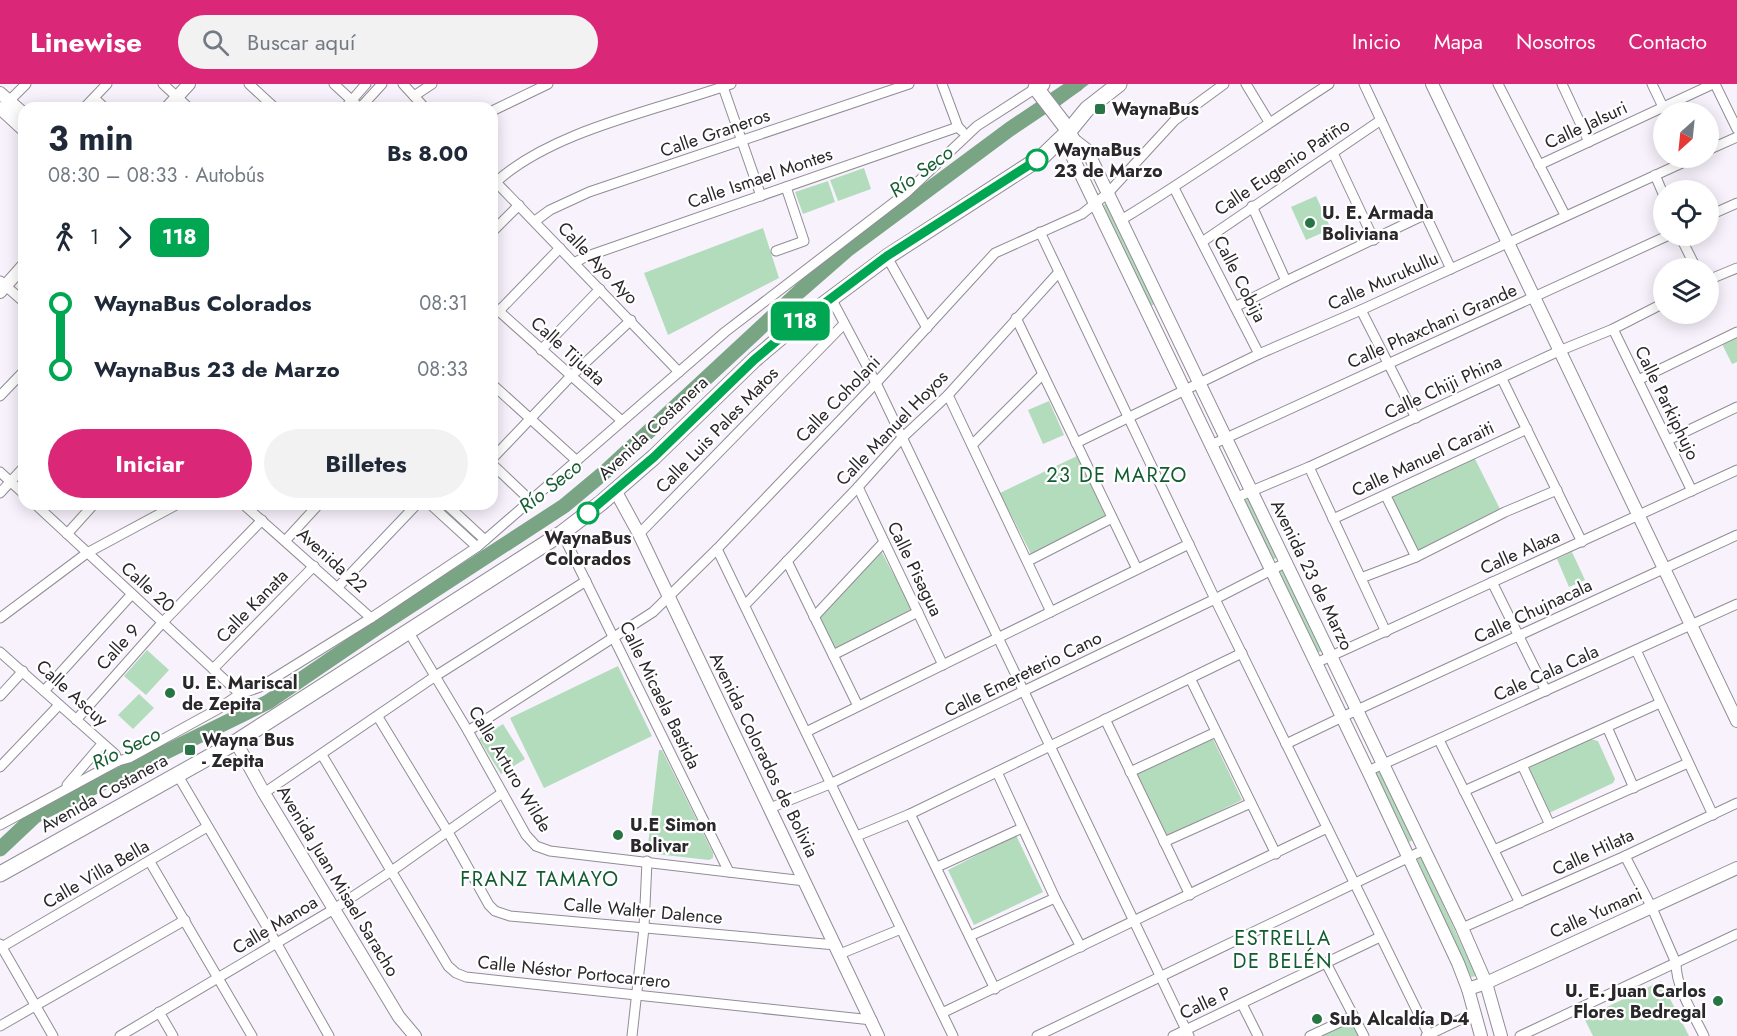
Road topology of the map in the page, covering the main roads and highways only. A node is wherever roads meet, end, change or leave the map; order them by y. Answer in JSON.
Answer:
{"nodes":[{"id":1,"x":1119,"y":84,"type":"edge"},
{"id":2,"x":1039,"y":89,"type":"edge"},
{"id":3,"x":1072,"y":135,"type":"junction"},
{"id":4,"x":0,"y":874,"type":"edge"}],
"edges":[{"from":1,"to":3,"type":"main road","name":"Avenida Costanera"},
{"from":2,"to":3,"type":"main road"},
{"from":3,"to":4,"type":"main road","name":"Avenida Costanera"}]}
